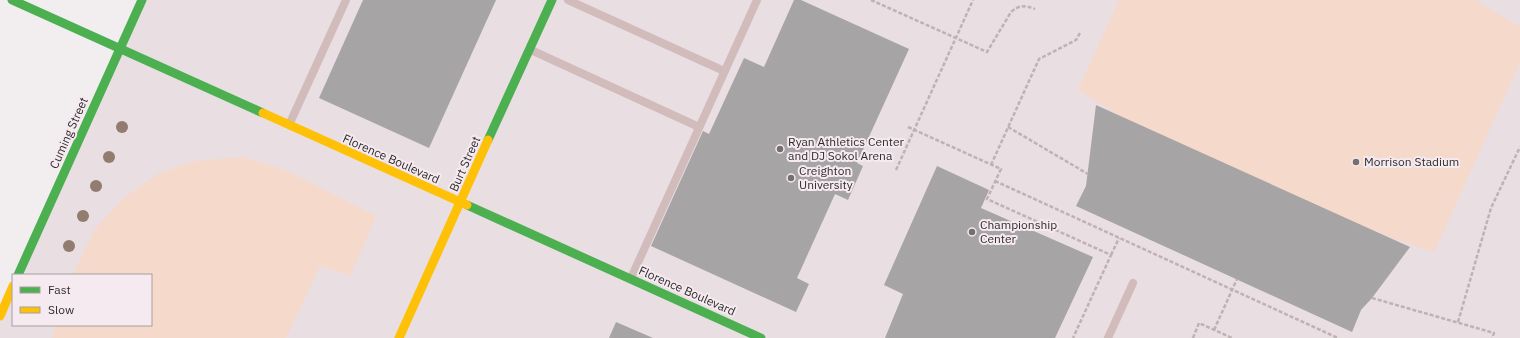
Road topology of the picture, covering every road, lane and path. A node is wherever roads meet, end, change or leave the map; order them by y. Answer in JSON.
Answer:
{"nodes":[{"id":1,"x":12,"y":0,"type":"edge"},
{"id":2,"x":142,"y":0,"type":"edge"},
{"id":3,"x":346,"y":0,"type":"edge"},
{"id":4,"x":552,"y":0,"type":"edge"},
{"id":5,"x":568,"y":0,"type":"edge"},
{"id":6,"x":756,"y":0,"type":"edge"},
{"id":7,"x":871,"y":0,"type":"edge"},
{"id":8,"x":973,"y":0,"type":"edge"},
{"id":9,"x":1035,"y":9,"type":"dead end"},
{"id":10,"x":1080,"y":33,"type":"dead end"},
{"id":11,"x":956,"y":38,"type":"junction"},
{"id":12,"x":120,"y":49,"type":"junction"},
{"id":13,"x":530,"y":49,"type":"junction"},
{"id":14,"x":724,"y":71,"type":"junction"},
{"id":15,"x":289,"y":126,"type":"junction"},
{"id":16,"x":700,"y":127,"type":"junction"},
{"id":17,"x":908,"y":127,"type":"dead end"},
{"id":18,"x":1008,"y":127,"type":"junction"},
{"id":19,"x":914,"y":130,"type":"junction"},
{"id":20,"x":1520,"y":147,"type":"edge"},
{"id":21,"x":991,"y":165,"type":"junction"},
{"id":22,"x":896,"y":170,"type":"dead end"},
{"id":23,"x":1088,"y":174,"type":"dead end"},
{"id":24,"x":995,"y":181,"type":"junction"},
{"id":25,"x":460,"y":203,"type":"junction"},
{"id":26,"x":1119,"y":238,"type":"junction"},
{"id":27,"x":1111,"y":255,"type":"junction"},
{"id":28,"x":18,"y":274,"type":"edge"},
{"id":29,"x":631,"y":279,"type":"junction"},
{"id":30,"x":1237,"y":279,"type":"dead end"},
{"id":31,"x":1133,"y":283,"type":"dead end"},
{"id":32,"x":12,"y":288,"type":"edge"},
{"id":33,"x":1232,"y":290,"type":"junction"},
{"id":34,"x":1372,"y":298,"type":"dead end"},
{"id":35,"x":0,"y":316,"type":"edge"},
{"id":36,"x":1458,"y":322,"type":"junction"},
{"id":37,"x":1214,"y":330,"type":"junction"},
{"id":38,"x":399,"y":338,"type":"edge"},
{"id":39,"x":761,"y":338,"type":"edge"},
{"id":40,"x":1073,"y":338,"type":"edge"},
{"id":41,"x":1108,"y":338,"type":"edge"},
{"id":42,"x":1193,"y":338,"type":"edge"},
{"id":43,"x":1232,"y":338,"type":"edge"},
{"id":44,"x":1338,"y":338,"type":"edge"},
{"id":45,"x":1492,"y":338,"type":"edge"}],
"edges":[{"from":1,"to":12,"type":"main road","name":"Florence Boulevard"},
{"from":2,"to":12,"type":"main road","name":"Cuming Street"},
{"from":3,"to":15,"type":"lane"},
{"from":4,"to":13,"type":"main road","name":"Burt Street"},
{"from":5,"to":14,"type":"lane"},
{"from":6,"to":14,"type":"lane"},
{"from":7,"to":11,"type":"path"},
{"from":8,"to":11,"type":"path"},
{"from":9,"to":11,"type":"path"},
{"from":10,"to":18,"type":"path"},
{"from":11,"to":19,"type":"path"},
{"from":12,"to":15,"type":"main road","name":"Florence Boulevard"},
{"from":12,"to":28,"type":"main road","name":"Cuming Street"},
{"from":13,"to":16,"type":"lane"},
{"from":13,"to":25,"type":"main road","name":"Burt Street"},
{"from":14,"to":16,"type":"lane"},
{"from":15,"to":25,"type":"main road","name":"Florence Boulevard"},
{"from":16,"to":29,"type":"lane"},
{"from":17,"to":19,"type":"path"},
{"from":18,"to":21,"type":"path"},
{"from":18,"to":23,"type":"path"},
{"from":19,"to":21,"type":"path"},
{"from":19,"to":22,"type":"path"},
{"from":20,"to":36,"type":"path"},
{"from":21,"to":24,"type":"path"},
{"from":24,"to":26,"type":"path"},
{"from":24,"to":27,"type":"path"},
{"from":25,"to":29,"type":"main road","name":"Florence Boulevard"},
{"from":25,"to":38,"type":"main road","name":"Burt Street"},
{"from":26,"to":27,"type":"path"},
{"from":26,"to":33,"type":"path"},
{"from":27,"to":40,"type":"path"},
{"from":29,"to":39,"type":"main road","name":"Florence Boulevard"},
{"from":30,"to":33,"type":"path"},
{"from":31,"to":41,"type":"lane"},
{"from":32,"to":35,"type":"main road"},
{"from":33,"to":37,"type":"path"},
{"from":33,"to":44,"type":"path"},
{"from":34,"to":36,"type":"path"},
{"from":36,"to":45,"type":"path"},
{"from":37,"to":42,"type":"path"},
{"from":37,"to":43,"type":"path"}]}
